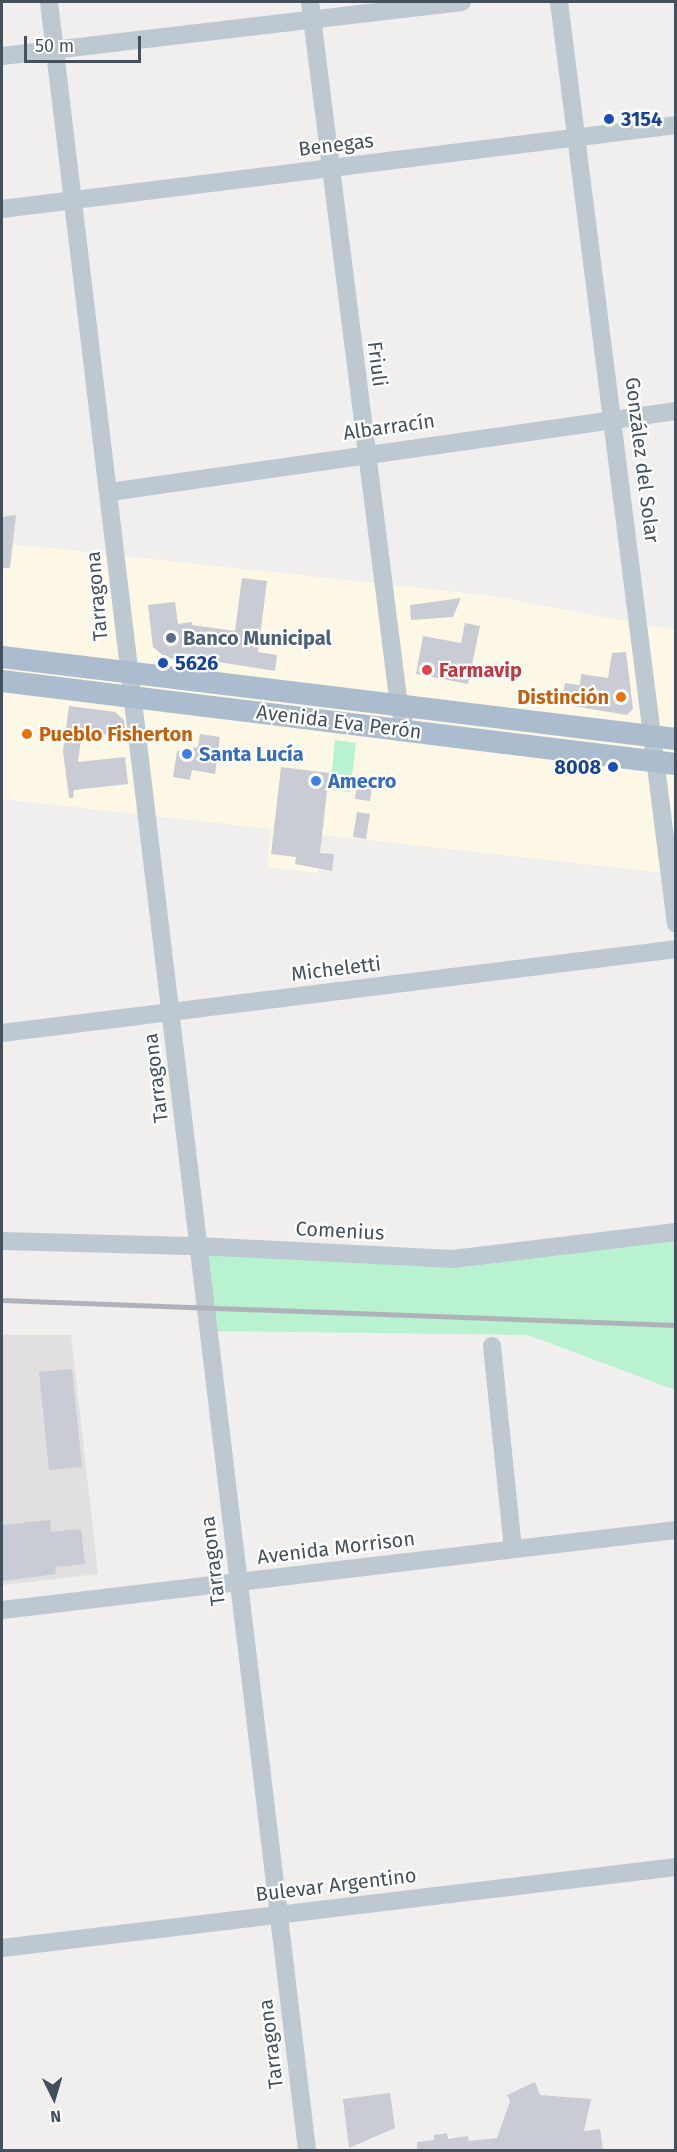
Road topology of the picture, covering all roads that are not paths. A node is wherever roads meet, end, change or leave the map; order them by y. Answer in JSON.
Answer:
{"nodes":[{"id":1,"x":49,"y":2,"type":"edge"},
{"id":2,"x":462,"y":2,"type":"edge"},
{"id":3,"x":560,"y":2,"type":"edge"},
{"id":4,"x":311,"y":10,"type":"edge"},
{"id":5,"x":55,"y":49,"type":"junction"},
{"id":6,"x":2,"y":56,"type":"edge"},
{"id":7,"x":675,"y":125,"type":"edge"},
{"id":8,"x":575,"y":138,"type":"junction"},
{"id":9,"x":330,"y":169,"type":"junction"},
{"id":10,"x":75,"y":199,"type":"junction"},
{"id":11,"x":2,"y":209,"type":"edge"},
{"id":12,"x":675,"y":411,"type":"edge"},
{"id":13,"x":615,"y":418,"type":"junction"},
{"id":14,"x":366,"y":452,"type":"junction"},
{"id":15,"x":110,"y":492,"type":"junction"},
{"id":16,"x":2,"y":657,"type":"edge"},
{"id":17,"x":127,"y":672,"type":"junction"},
{"id":18,"x":2,"y":681,"type":"edge"},
{"id":19,"x":130,"y":697,"type":"junction"},
{"id":20,"x":399,"y":705,"type":"junction"},
{"id":21,"x":406,"y":731,"type":"junction"},
{"id":22,"x":665,"y":737,"type":"edge"},
{"id":23,"x":664,"y":763,"type":"edge"},
{"id":24,"x":675,"y":924,"type":"edge"},
{"id":25,"x":675,"y":949,"type":"edge"},
{"id":26,"x":171,"y":1012,"type":"junction"},
{"id":27,"x":2,"y":1034,"type":"edge"},
{"id":28,"x":675,"y":1232,"type":"edge"},
{"id":29,"x":2,"y":1241,"type":"edge"},
{"id":30,"x":198,"y":1246,"type":"junction"},
{"id":31,"x":492,"y":1346,"type":"dead end"},
{"id":32,"x":675,"y":1530,"type":"edge"},
{"id":33,"x":513,"y":1549,"type":"junction"},
{"id":34,"x":238,"y":1582,"type":"junction"},
{"id":35,"x":2,"y":1610,"type":"edge"},
{"id":36,"x":675,"y":1867,"type":"edge"},
{"id":37,"x":279,"y":1914,"type":"junction"},
{"id":38,"x":2,"y":1948,"type":"edge"},
{"id":39,"x":307,"y":2151,"type":"edge"}],
"edges":[{"from":1,"to":5,"type":"street","name":"Tarragona"},
{"from":2,"to":4,"type":"street"},
{"from":3,"to":8,"type":"street","name":"González del Solar"},
{"from":4,"to":5,"type":"street"},
{"from":4,"to":9,"type":"street","name":"Friuli"},
{"from":5,"to":6,"type":"street"},
{"from":5,"to":10,"type":"street","name":"Tarragona"},
{"from":7,"to":8,"type":"street","name":"Benegas"},
{"from":8,"to":9,"type":"street","name":"Benegas"},
{"from":8,"to":13,"type":"street","name":"González del Solar"},
{"from":9,"to":10,"type":"street","name":"Benegas"},
{"from":9,"to":14,"type":"street","name":"Friuli"},
{"from":10,"to":11,"type":"street","name":"Benegas"},
{"from":10,"to":15,"type":"street","name":"Tarragona"},
{"from":12,"to":13,"type":"street","name":"Albarracín"},
{"from":13,"to":14,"type":"street","name":"Albarracín"},
{"from":13,"to":22,"type":"street","name":"González del Solar"},
{"from":14,"to":15,"type":"street","name":"Albarracín"},
{"from":14,"to":20,"type":"street","name":"Friuli"},
{"from":15,"to":17,"type":"street","name":"Tarragona"},
{"from":16,"to":17,"type":"main road","name":"Avenida Eva Perón"},
{"from":17,"to":19,"type":"street","name":"Tarragona"},
{"from":17,"to":20,"type":"main road","name":"Avenida Eva Perón"},
{"from":18,"to":19,"type":"main road","name":"Avenida Eva Perón"},
{"from":19,"to":21,"type":"main road","name":"Avenida Eva Perón"},
{"from":19,"to":26,"type":"street","name":"Tarragona"},
{"from":20,"to":21,"type":"street","name":"Friuli"},
{"from":20,"to":22,"type":"main road","name":"Avenida Eva Perón"},
{"from":21,"to":23,"type":"main road","name":"Avenida Eva Perón"},
{"from":22,"to":23,"type":"street","name":"González del Solar"},
{"from":23,"to":24,"type":"street","name":"González del Solar"},
{"from":25,"to":26,"type":"street","name":"Micheletti"},
{"from":26,"to":27,"type":"street","name":"Micheletti"},
{"from":26,"to":30,"type":"street","name":"Tarragona"},
{"from":28,"to":30,"type":"street","name":"Comenius"},
{"from":29,"to":30,"type":"street","name":"Comenius"},
{"from":30,"to":34,"type":"street","name":"Tarragona"},
{"from":31,"to":33,"type":"street"},
{"from":32,"to":33,"type":"street","name":"Avenida Morrison"},
{"from":33,"to":34,"type":"street","name":"Avenida Morrison"},
{"from":34,"to":35,"type":"street","name":"Avenida Morrison"},
{"from":34,"to":37,"type":"street","name":"Tarragona"},
{"from":36,"to":37,"type":"street","name":"Bulevar Argentino"},
{"from":37,"to":38,"type":"street","name":"Bulevar Argentino"},
{"from":37,"to":39,"type":"street","name":"Tarragona"}]}
